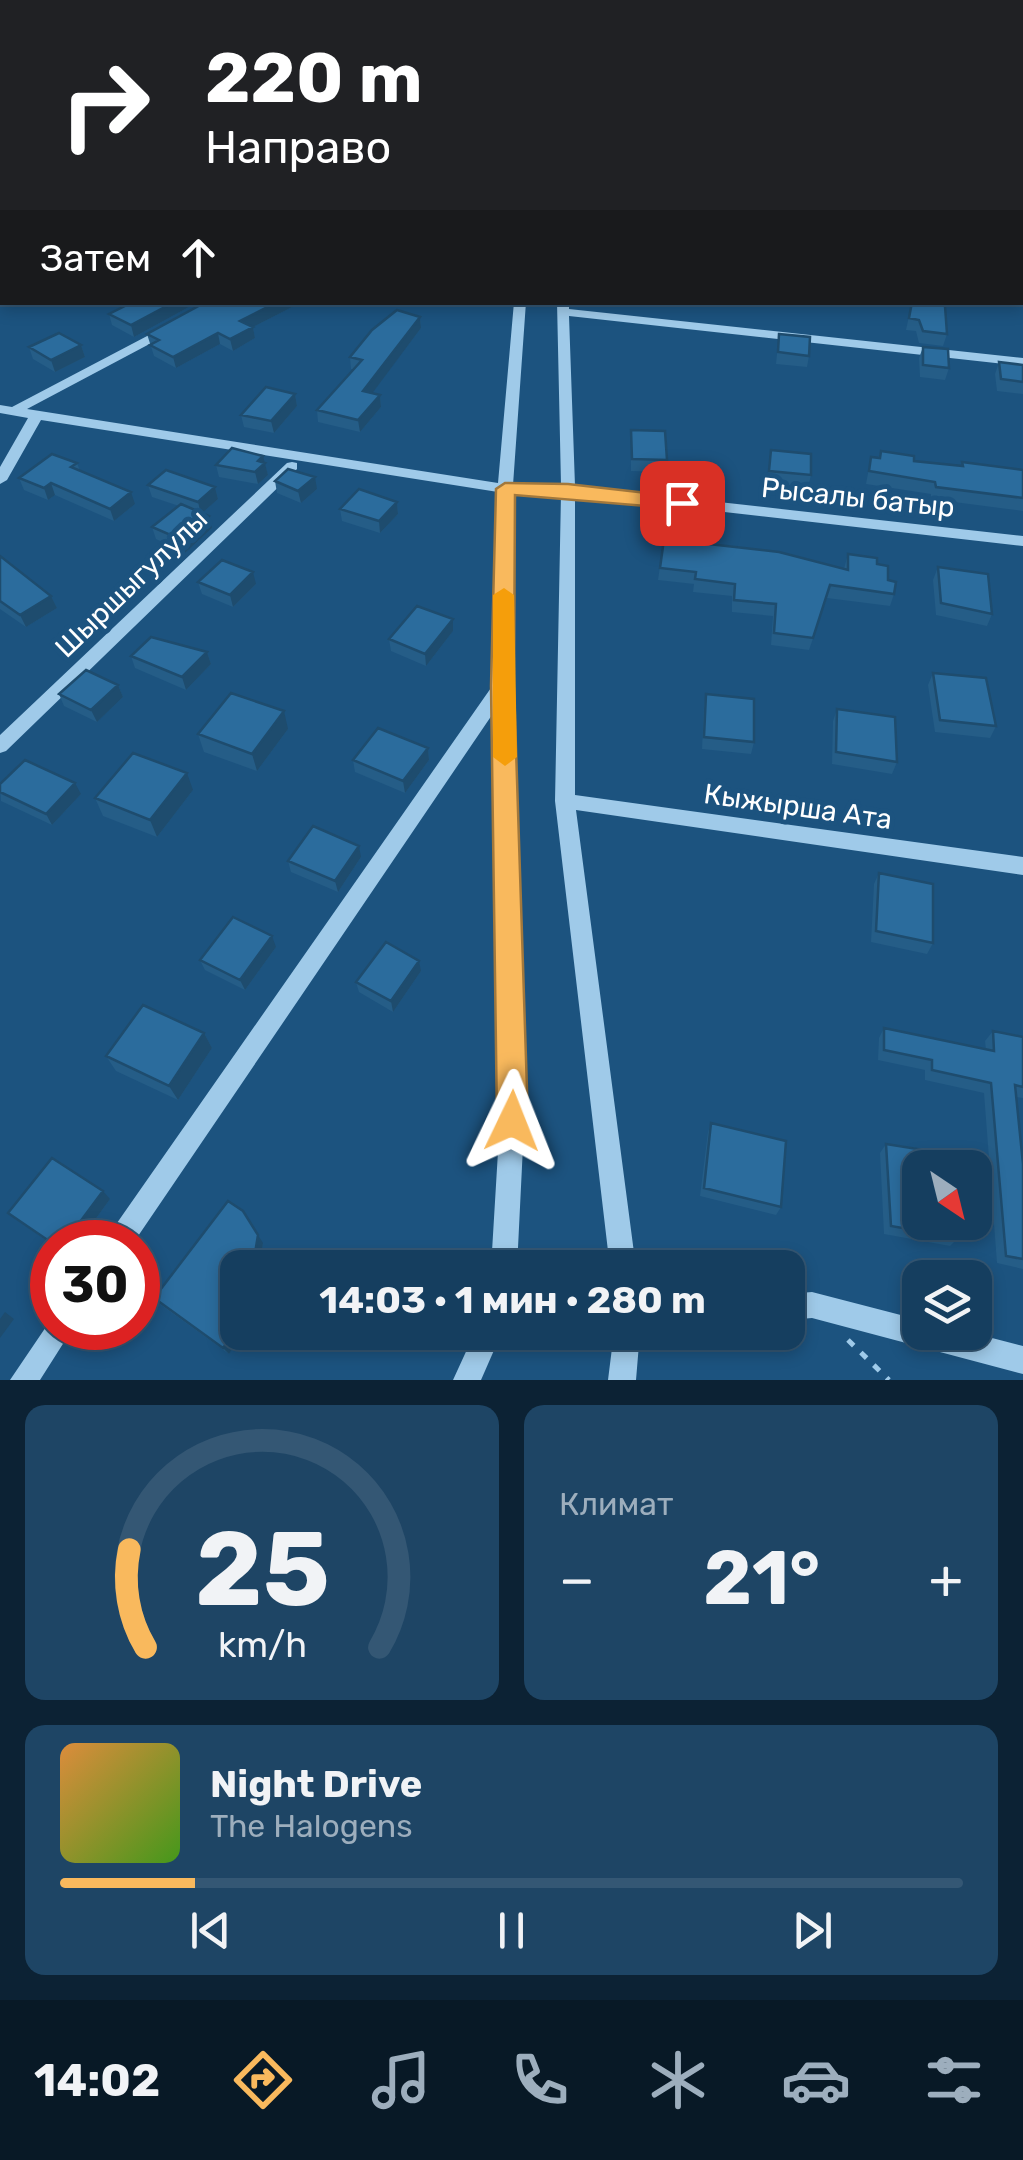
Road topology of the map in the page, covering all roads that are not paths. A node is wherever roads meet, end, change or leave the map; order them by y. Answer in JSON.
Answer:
{"nodes":[{"id":1,"x":520,"y":305,"type":"edge"},
{"id":2,"x":563,"y":307,"type":"edge"},
{"id":3,"x":183,"y":321,"type":"edge"},
{"id":4,"x":1023,"y":362,"type":"edge"},
{"id":5,"x":6,"y":410,"type":"edge"},
{"id":6,"x":37,"y":414,"type":"junction"},
{"id":7,"x":300,"y":458,"type":"junction"},
{"id":8,"x":0,"y":480,"type":"edge"},
{"id":9,"x":505,"y":489,"type":"junction"},
{"id":10,"x":568,"y":490,"type":"junction"},
{"id":11,"x":1023,"y":541,"type":"edge"},
{"id":12,"x":502,"y":686,"type":"junction"},
{"id":13,"x":0,"y":746,"type":"edge"},
{"id":14,"x":565,"y":800,"type":"junction"},
{"id":15,"x":1023,"y":866,"type":"edge"},
{"id":16,"x":134,"y":1220,"type":"edge"},
{"id":17,"x":505,"y":1250,"type":"edge"},
{"id":18,"x":621,"y":1250,"type":"edge"},
{"id":19,"x":805,"y":1307,"type":"edge"},
{"id":20,"x":45,"y":1350,"type":"edge"},
{"id":21,"x":480,"y":1350,"type":"edge"},
{"id":22,"x":625,"y":1350,"type":"edge"},
{"id":23,"x":1023,"y":1360,"type":"edge"},
{"id":24,"x":24,"y":1380,"type":"edge"},
{"id":25,"x":466,"y":1380,"type":"edge"},
{"id":26,"x":622,"y":1380,"type":"edge"}],
"edges":[{"from":1,"to":9,"type":"street"},
{"from":2,"to":4,"type":"street"},
{"from":2,"to":10,"type":"street"},
{"from":3,"to":5,"type":"street"},
{"from":5,"to":6,"type":"street","name":"Рысалы батыр"},
{"from":6,"to":7,"type":"street","name":"Рысалы батыр"},
{"from":6,"to":8,"type":"street"},
{"from":7,"to":9,"type":"street","name":"Рысалы батыр"},
{"from":7,"to":13,"type":"street","name":"Шыршыгулулы"},
{"from":9,"to":10,"type":"street","name":"Рысалы батыр"},
{"from":9,"to":12,"type":"street"},
{"from":10,"to":11,"type":"street","name":"Рысалы батыр"},
{"from":10,"to":14,"type":"street"},
{"from":12,"to":16,"type":"street"},
{"from":12,"to":17,"type":"street"},
{"from":14,"to":15,"type":"street","name":"Кыжырша Ата"},
{"from":14,"to":18,"type":"street"},
{"from":19,"to":23,"type":"street"},
{"from":20,"to":24,"type":"street"},
{"from":21,"to":25,"type":"street"},
{"from":22,"to":26,"type":"street"}]}
